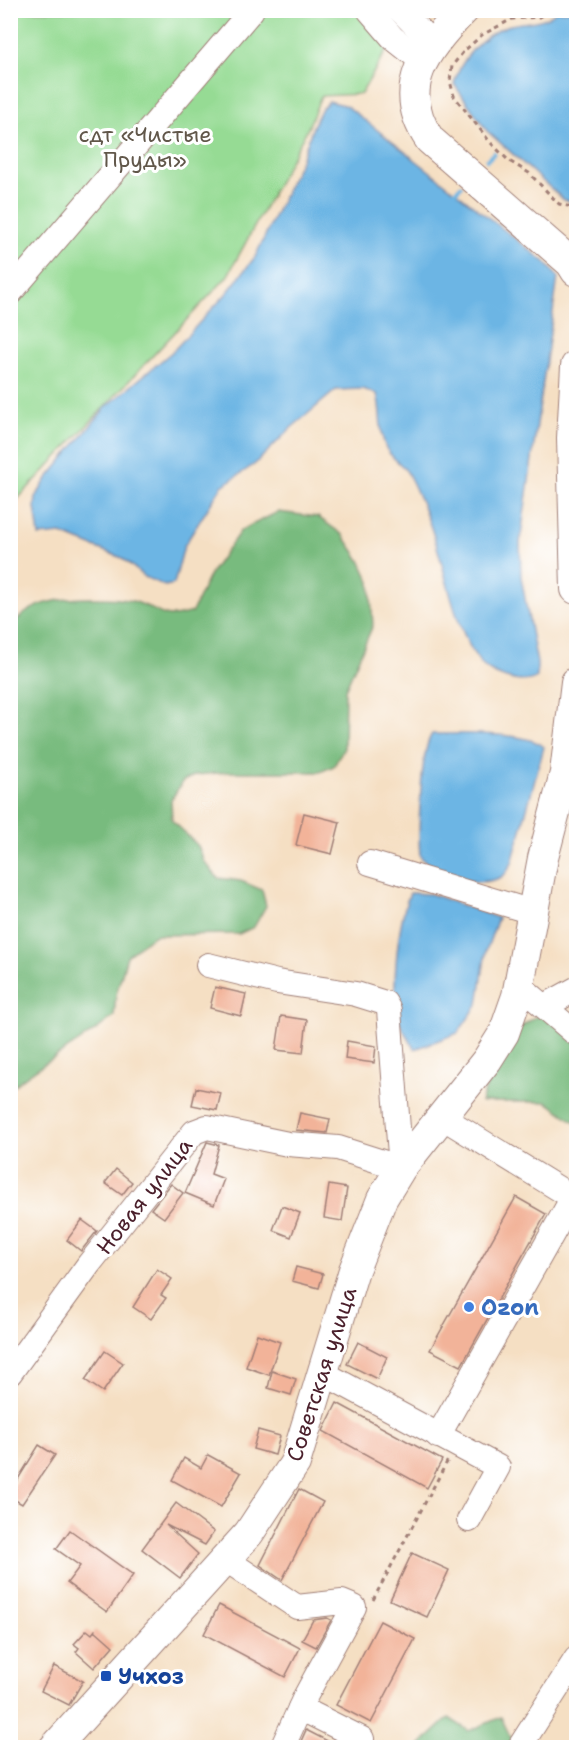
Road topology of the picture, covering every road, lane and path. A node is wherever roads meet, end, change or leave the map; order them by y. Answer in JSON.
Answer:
{"nodes":[{"id":1,"x":252,"y":10,"type":"edge"},
{"id":2,"x":369,"y":10,"type":"edge"},
{"id":3,"x":400,"y":10,"type":"edge"},
{"id":4,"x":464,"y":10,"type":"edge"},
{"id":5,"x":549,"y":10,"type":"edge"},
{"id":6,"x":428,"y":53,"type":"junction"},
{"id":7,"x":576,"y":208,"type":"edge"},
{"id":8,"x":576,"y":271,"type":"edge"},
{"id":9,"x":10,"y":293,"type":"edge"},
{"id":10,"x":576,"y":366,"type":"edge"},
{"id":11,"x":576,"y":589,"type":"edge"},
{"id":12,"x":576,"y":682,"type":"edge"},
{"id":13,"x":370,"y":863,"type":"dead end"},
{"id":14,"x":532,"y":912,"type":"junction"},
{"id":15,"x":208,"y":965,"type":"dead end"},
{"id":16,"x":519,"y":986,"type":"junction"},
{"id":17,"x":576,"y":989,"type":"edge"},
{"id":18,"x":545,"y":1005,"type":"junction"},
{"id":19,"x":576,"y":1034,"type":"edge"},
{"id":20,"x":442,"y":1117,"type":"junction"},
{"id":21,"x":401,"y":1168,"type":"junction"},
{"id":22,"x":574,"y":1195,"type":"edge"},
{"id":23,"x":323,"y":1372,"type":"junction"},
{"id":24,"x":10,"y":1373,"type":"edge"},
{"id":25,"x":447,"y":1441,"type":"junction"},
{"id":26,"x":469,"y":1520,"type":"dead end"},
{"id":27,"x":225,"y":1559,"type":"junction"},
{"id":28,"x":360,"y":1610,"type":"junction"},
{"id":29,"x":576,"y":1659,"type":"edge"},
{"id":30,"x":300,"y":1708,"type":"junction"},
{"id":31,"x":362,"y":1739,"type":"dead end"},
{"id":32,"x":283,"y":1746,"type":"dead end"},
{"id":33,"x":54,"y":1748,"type":"edge"},
{"id":34,"x":519,"y":1748,"type":"edge"}],
"edges":[{"from":1,"to":9,"type":"street"},
{"from":2,"to":6,"type":"street"},
{"from":3,"to":6,"type":"street"},
{"from":4,"to":6,"type":"main road"},
{"from":5,"to":7,"type":"path"},
{"from":6,"to":8,"type":"main road"},
{"from":10,"to":11,"type":"main road"},
{"from":12,"to":14,"type":"main road","name":"Советская улица"},
{"from":13,"to":14,"type":"street"},
{"from":14,"to":16,"type":"main road","name":"Советская улица"},
{"from":15,"to":21,"type":"street"},
{"from":16,"to":18,"type":"street"},
{"from":16,"to":20,"type":"main road","name":"Советская улица"},
{"from":17,"to":18,"type":"street"},
{"from":18,"to":19,"type":"street"},
{"from":20,"to":21,"type":"main road","name":"Советская улица"},
{"from":20,"to":22,"type":"street"},
{"from":21,"to":23,"type":"main road","name":"Советская улица"},
{"from":21,"to":24,"type":"street","name":"Новая улица"},
{"from":22,"to":25,"type":"street"},
{"from":23,"to":25,"type":"street"},
{"from":23,"to":27,"type":"main road","name":"Советская улица"},
{"from":25,"to":26,"type":"street"},
{"from":25,"to":28,"type":"path"},
{"from":27,"to":28,"type":"street"},
{"from":27,"to":33,"type":"main road","name":"Советская улица"},
{"from":28,"to":30,"type":"street"},
{"from":29,"to":34,"type":"street"},
{"from":30,"to":31,"type":"street"},
{"from":30,"to":32,"type":"street"}]}
